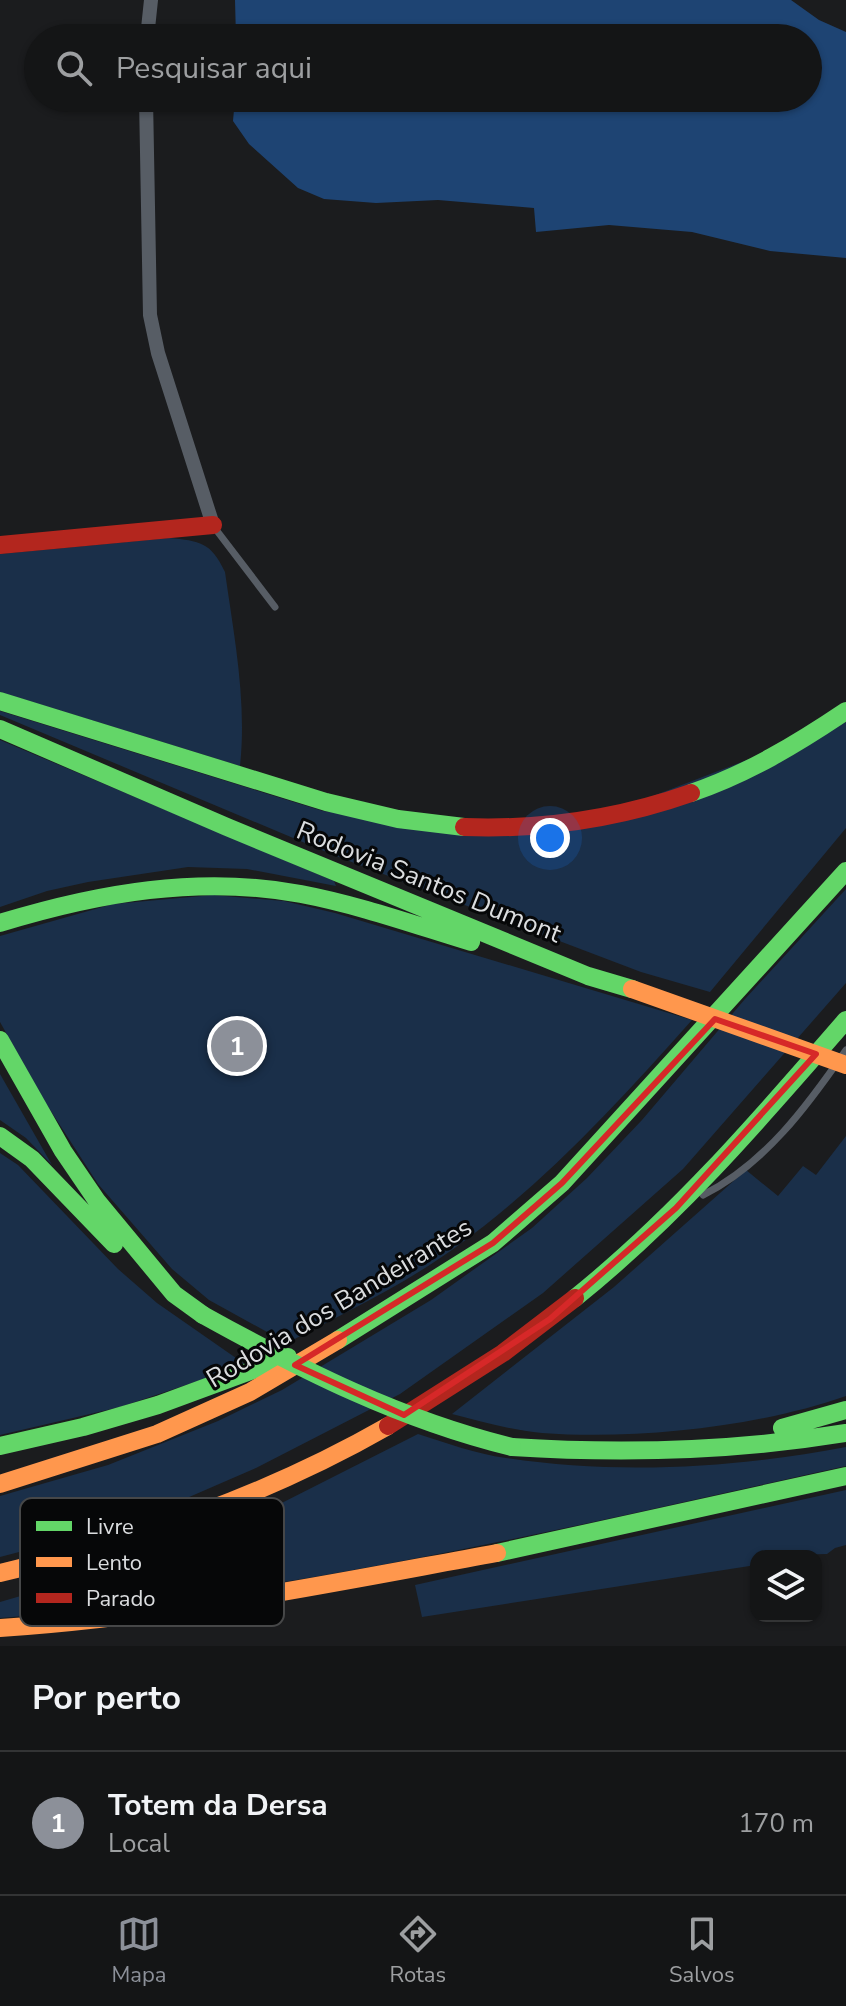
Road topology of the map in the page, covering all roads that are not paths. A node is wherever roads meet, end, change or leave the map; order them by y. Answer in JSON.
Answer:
{"nodes":[{"id":1,"x":151,"y":0,"type":"edge"},
{"id":2,"x":148,"y":24,"type":"edge"},
{"id":3,"x":146,"y":112,"type":"edge"},
{"id":4,"x":213,"y":525,"type":"junction"},
{"id":5,"x":0,"y":545,"type":"edge"},
{"id":6,"x":275,"y":607,"type":"dead end"},
{"id":7,"x":0,"y":701,"type":"edge"},
{"id":8,"x":846,"y":711,"type":"edge"},
{"id":9,"x":0,"y":729,"type":"edge"},
{"id":10,"x":846,"y":871,"type":"edge"},
{"id":11,"x":0,"y":923,"type":"edge"},
{"id":12,"x":588,"y":976,"type":"junction"},
{"id":13,"x":846,"y":1020,"type":"edge"},
{"id":14,"x":0,"y":1040,"type":"edge"},
{"id":15,"x":846,"y":1050,"type":"edge"},
{"id":16,"x":846,"y":1065,"type":"edge"},
{"id":17,"x":0,"y":1136,"type":"edge"},
{"id":18,"x":676,"y":1208,"type":"junction"},
{"id":19,"x":174,"y":1294,"type":"junction"},
{"id":20,"x":346,"y":1335,"type":"junction"},
{"id":21,"x":846,"y":1410,"type":"edge"},
{"id":22,"x":846,"y":1433,"type":"edge"},
{"id":23,"x":0,"y":1446,"type":"edge"},
{"id":24,"x":682,"y":1448,"type":"junction"},
{"id":25,"x":846,"y":1476,"type":"edge"},
{"id":26,"x":0,"y":1484,"type":"edge"},
{"id":27,"x":238,"y":1498,"type":"edge"},
{"id":28,"x":20,"y":1568,"type":"edge"},
{"id":29,"x":0,"y":1573,"type":"edge"},
{"id":30,"x":284,"y":1592,"type":"edge"},
{"id":31,"x":30,"y":1626,"type":"edge"},
{"id":32,"x":0,"y":1628,"type":"edge"}],
"edges":[{"from":1,"to":2,"type":"street"},
{"from":3,"to":4,"type":"street"},
{"from":4,"to":5,"type":"main road"},
{"from":4,"to":6,"type":"lane"},
{"from":7,"to":8,"type":"main road"},
{"from":9,"to":12,"type":"main road","name":"Rodovia Santos Dumont"},
{"from":10,"to":20,"type":"main road","name":"Rodovia dos Bandeirantes"},
{"from":11,"to":12,"type":"main road"},
{"from":12,"to":16,"type":"main road","name":"Rodovia Santos Dumont","bridge":true},
{"from":13,"to":18,"type":"main road"},
{"from":14,"to":19,"type":"main road"},
{"from":15,"to":18,"type":"lane"},
{"from":17,"to":19,"type":"main road"},
{"from":18,"to":27,"type":"main road"},
{"from":19,"to":24,"type":"main road","bridge":true},
{"from":20,"to":23,"type":"main road"},
{"from":20,"to":26,"type":"main road","name":"Rodovia dos Bandeirantes"},
{"from":21,"to":24,"type":"main road"},
{"from":22,"to":24,"type":"main road"},
{"from":25,"to":30,"type":"main road"},
{"from":28,"to":29,"type":"main road"},
{"from":31,"to":32,"type":"main road"}]}
